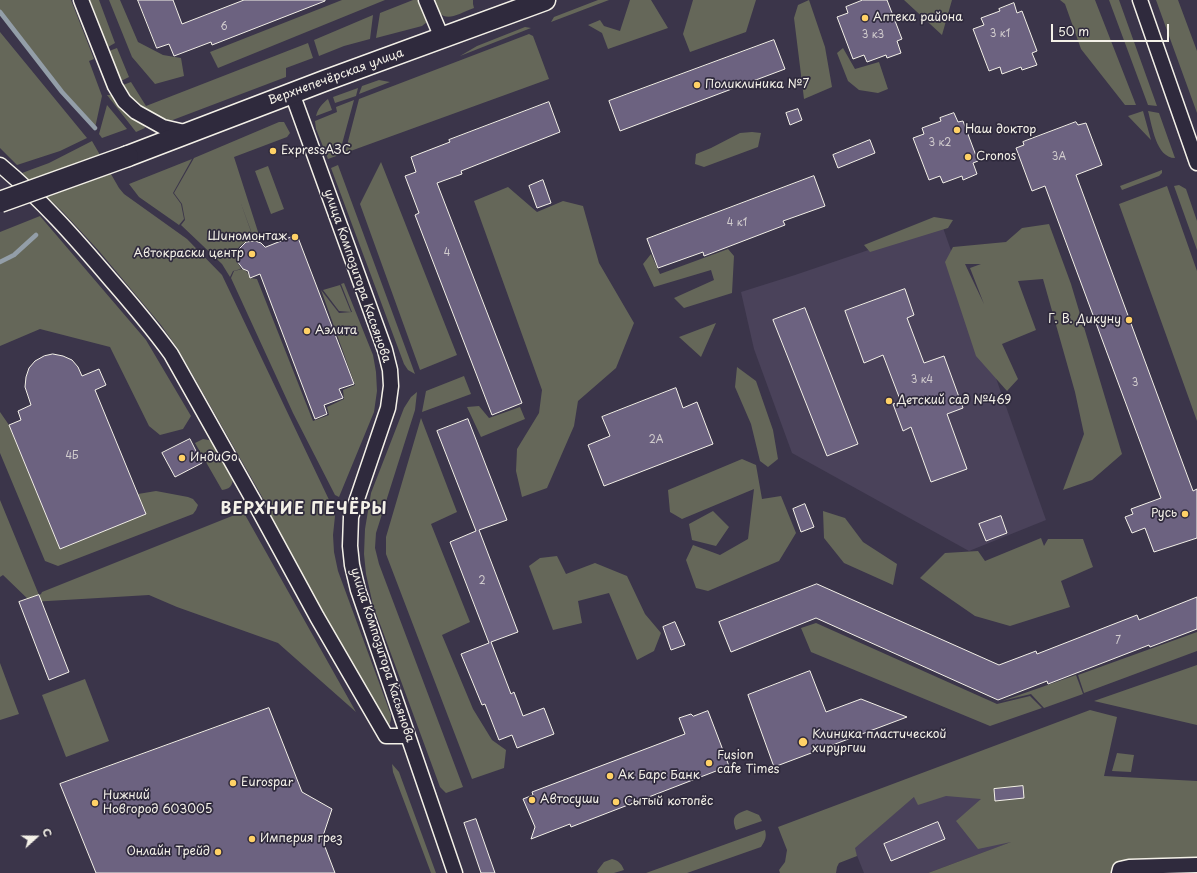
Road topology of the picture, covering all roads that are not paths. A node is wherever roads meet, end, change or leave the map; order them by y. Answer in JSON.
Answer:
{"nodes":[{"id":1,"x":81,"y":0,"type":"edge"},
{"id":2,"x":426,"y":0,"type":"edge"},
{"id":3,"x":546,"y":0,"type":"edge"},
{"id":4,"x":1140,"y":0,"type":"edge"},
{"id":5,"x":442,"y":38,"type":"junction"},
{"id":6,"x":292,"y":93,"type":"junction"},
{"id":7,"x":189,"y":133,"type":"junction"},
{"id":8,"x":1197,"y":164,"type":"edge"},
{"id":9,"x":0,"y":165,"type":"edge"},
{"id":10,"x":0,"y":202,"type":"edge"},
{"id":11,"x":408,"y":736,"type":"junction"},
{"id":12,"x":1197,"y":865,"type":"edge"},
{"id":13,"x":456,"y":873,"type":"edge"},
{"id":14,"x":1118,"y":873,"type":"edge"}],
"edges":[{"from":1,"to":7,"type":"street"},
{"from":2,"to":5,"type":"street"},
{"from":3,"to":5,"type":"street","name":"Верхнепечёрская улица"},
{"from":4,"to":8,"type":"street"},
{"from":5,"to":6,"type":"street","name":"Верхнепечёрская улица"},
{"from":6,"to":7,"type":"street","name":"Верхнепечёрская улица"},
{"from":6,"to":11,"type":"street","name":"улица Композитора Касьянова"},
{"from":7,"to":10,"type":"street","name":"Верхнепечёрская улица","bridge":true},
{"from":9,"to":11,"type":"street"},
{"from":11,"to":13,"type":"street","name":"улица Композитора Касьянова"},
{"from":12,"to":14,"type":"street"}]}
